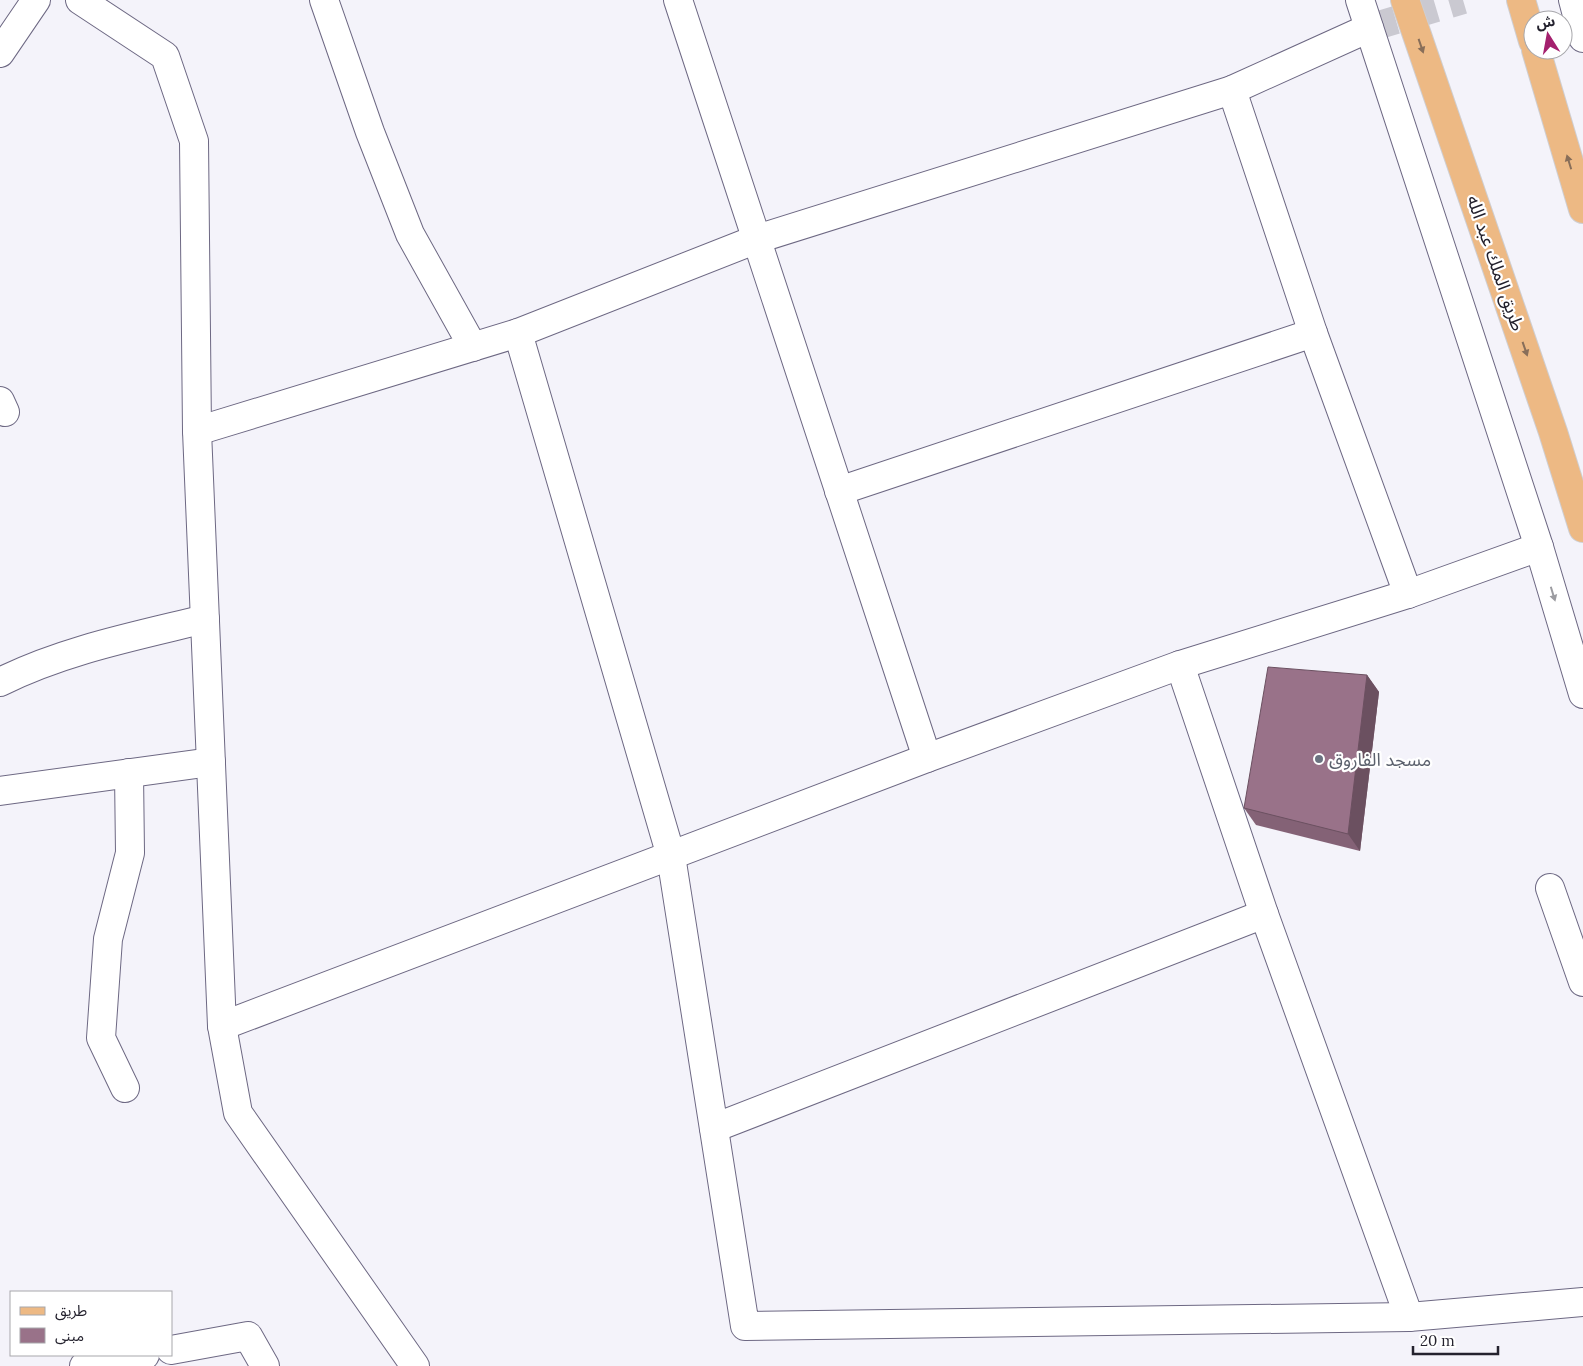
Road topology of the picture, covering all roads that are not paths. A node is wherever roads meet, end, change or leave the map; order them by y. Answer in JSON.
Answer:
{"nodes":[{"id":1,"x":36,"y":0,"type":"edge"},
{"id":2,"x":80,"y":0,"type":"edge"},
{"id":3,"x":324,"y":0,"type":"edge"},
{"id":4,"x":678,"y":0,"type":"edge"},
{"id":5,"x":1360,"y":0,"type":"edge"},
{"id":6,"x":1405,"y":0,"type":"edge"},
{"id":7,"x":1573,"y":0,"type":"edge"},
{"id":8,"x":1368,"y":28,"type":"junction"},
{"id":9,"x":1583,"y":38,"type":"edge"},
{"id":10,"x":0,"y":53,"type":"edge"},
{"id":11,"x":1539,"y":60,"type":"edge"},
{"id":12,"x":1232,"y":90,"type":"junction"},
{"id":13,"x":1583,"y":208,"type":"edge"},
{"id":14,"x":757,"y":239,"type":"junction"},
{"id":15,"x":518,"y":333,"type":"junction"},
{"id":16,"x":1314,"y":333,"type":"junction"},
{"id":17,"x":474,"y":347,"type":"junction"},
{"id":18,"x":197,"y":431,"type":"junction"},
{"id":19,"x":839,"y":491,"type":"junction"},
{"id":20,"x":1583,"y":528,"type":"edge"},
{"id":21,"x":1539,"y":547,"type":"junction"},
{"id":22,"x":1408,"y":594,"type":"junction"},
{"id":23,"x":205,"y":619,"type":"junction"},
{"id":24,"x":1180,"y":665,"type":"junction"},
{"id":25,"x":0,"y":682,"type":"edge"},
{"id":26,"x":1583,"y":694,"type":"edge"},
{"id":27,"x":927,"y":758,"type":"junction"},
{"id":28,"x":211,"y":762,"type":"junction"},
{"id":29,"x":129,"y":773,"type":"junction"},
{"id":30,"x":0,"y":791,"type":"edge"},
{"id":31,"x":671,"y":856,"type":"junction"},
{"id":32,"x":1550,"y":888,"type":"dead end"},
{"id":33,"x":1264,"y":914,"type":"junction"},
{"id":34,"x":1583,"y":982,"type":"edge"},
{"id":35,"x":222,"y":1026,"type":"junction"},
{"id":36,"x":125,"y":1088,"type":"dead end"},
{"id":37,"x":714,"y":1128,"type":"junction"},
{"id":38,"x":1583,"y":1302,"type":"edge"},
{"id":39,"x":1409,"y":1317,"type":"junction"},
{"id":40,"x":172,"y":1350,"type":"edge"},
{"id":41,"x":139,"y":1356,"type":"edge"},
{"id":42,"x":84,"y":1366,"type":"edge"},
{"id":43,"x":265,"y":1366,"type":"edge"},
{"id":44,"x":415,"y":1366,"type":"edge"}],
"edges":[{"from":1,"to":10,"type":"street"},
{"from":2,"to":18,"type":"street"},
{"from":3,"to":17,"type":"street"},
{"from":4,"to":14,"type":"street"},
{"from":5,"to":8,"type":"street"},
{"from":6,"to":20,"type":"main road","name":"طريق الملك عبد الله","one_way":true},
{"from":7,"to":9,"type":"street"},
{"from":8,"to":12,"type":"street"},
{"from":8,"to":21,"type":"street"},
{"from":13,"to":11,"type":"main road","one_way":true},
{"from":12,"to":14,"type":"street"},
{"from":12,"to":16,"type":"street"},
{"from":14,"to":15,"type":"street"},
{"from":14,"to":19,"type":"street"},
{"from":15,"to":17,"type":"street"},
{"from":15,"to":31,"type":"street"},
{"from":16,"to":19,"type":"street"},
{"from":16,"to":22,"type":"street"},
{"from":17,"to":18,"type":"street"},
{"from":18,"to":23,"type":"street"},
{"from":19,"to":27,"type":"street"},
{"from":21,"to":22,"type":"street"},
{"from":21,"to":26,"type":"street","one_way":true},
{"from":22,"to":24,"type":"street"},
{"from":23,"to":25,"type":"street"},
{"from":23,"to":28,"type":"street"},
{"from":24,"to":27,"type":"street"},
{"from":24,"to":33,"type":"street"},
{"from":27,"to":31,"type":"street"},
{"from":28,"to":29,"type":"street"},
{"from":28,"to":35,"type":"street"},
{"from":29,"to":30,"type":"street"},
{"from":29,"to":36,"type":"street"},
{"from":31,"to":35,"type":"street"},
{"from":31,"to":37,"type":"street"},
{"from":32,"to":34,"type":"street"},
{"from":33,"to":37,"type":"street"},
{"from":33,"to":39,"type":"street"},
{"from":35,"to":44,"type":"street"},
{"from":37,"to":39,"type":"street"},
{"from":38,"to":39,"type":"street"},
{"from":40,"to":43,"type":"street"},
{"from":41,"to":42,"type":"street"}]}
